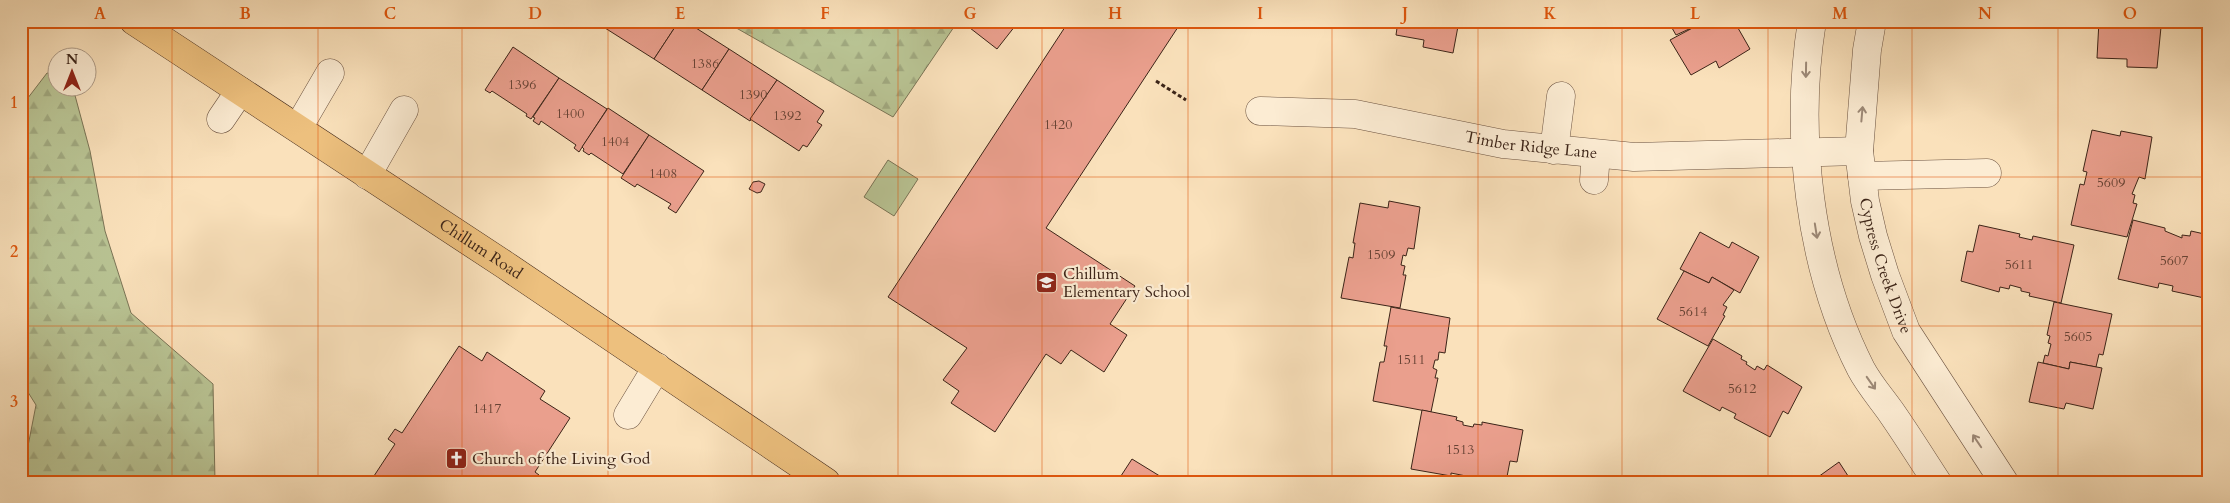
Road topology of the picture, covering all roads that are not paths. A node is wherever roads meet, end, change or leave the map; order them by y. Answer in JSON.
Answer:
{"nodes":[{"id":1,"x":134,"y":21,"type":"edge"},
{"id":2,"x":1812,"y":21,"type":"edge"},
{"id":3,"x":1872,"y":21,"type":"edge"},
{"id":4,"x":330,"y":73,"type":"dead end"},
{"id":5,"x":240,"y":91,"type":"junction"},
{"id":6,"x":1561,"y":96,"type":"dead end"},
{"id":7,"x":404,"y":110,"type":"dead end"},
{"id":8,"x":1260,"y":111,"type":"dead end"},
{"id":9,"x":221,"y":119,"type":"dead end"},
{"id":10,"x":298,"y":128,"type":"junction"},
{"id":11,"x":1554,"y":150,"type":"junction"},
{"id":12,"x":1805,"y":153,"type":"junction"},
{"id":13,"x":1596,"y":154,"type":"junction"},
{"id":14,"x":1860,"y":164,"type":"junction"},
{"id":15,"x":1987,"y":173,"type":"dead end"},
{"id":16,"x":367,"y":175,"type":"junction"},
{"id":17,"x":1594,"y":180,"type":"dead end"},
{"id":18,"x":657,"y":368,"type":"junction"},
{"id":19,"x":628,"y":415,"type":"dead end"},
{"id":20,"x":826,"y":482,"type":"edge"},
{"id":21,"x":1937,"y":482,"type":"edge"},
{"id":22,"x":2004,"y":482,"type":"edge"}],
"edges":[{"from":1,"to":5,"type":"main road","name":"Chillum Road"},
{"from":2,"to":12,"type":"street","one_way":true},
{"from":14,"to":3,"type":"street","name":"Cypress Creek Drive","one_way":true},
{"from":4,"to":10,"type":"street"},
{"from":5,"to":9,"type":"street"},
{"from":5,"to":10,"type":"main road","name":"Chillum Road"},
{"from":6,"to":11,"type":"street"},
{"from":7,"to":16,"type":"street"},
{"from":8,"to":11,"type":"street","name":"Timber Ridge Lane"},
{"from":10,"to":16,"type":"main road","name":"Chillum Road"},
{"from":11,"to":13,"type":"street","name":"Timber Ridge Lane"},
{"from":12,"to":13,"type":"street","name":"Timber Ridge Lane"},
{"from":12,"to":14,"type":"street","name":"Timber Ridge Lane"},
{"from":12,"to":21,"type":"street","one_way":true},
{"from":13,"to":17,"type":"street"},
{"from":14,"to":15,"type":"street","name":"Timber Ridge Lane"},
{"from":22,"to":14,"type":"street","name":"Cypress Creek Drive","one_way":true},
{"from":16,"to":18,"type":"main road","name":"Chillum Road"},
{"from":18,"to":19,"type":"street"},
{"from":18,"to":20,"type":"main road","name":"Chillum Road"}]}
